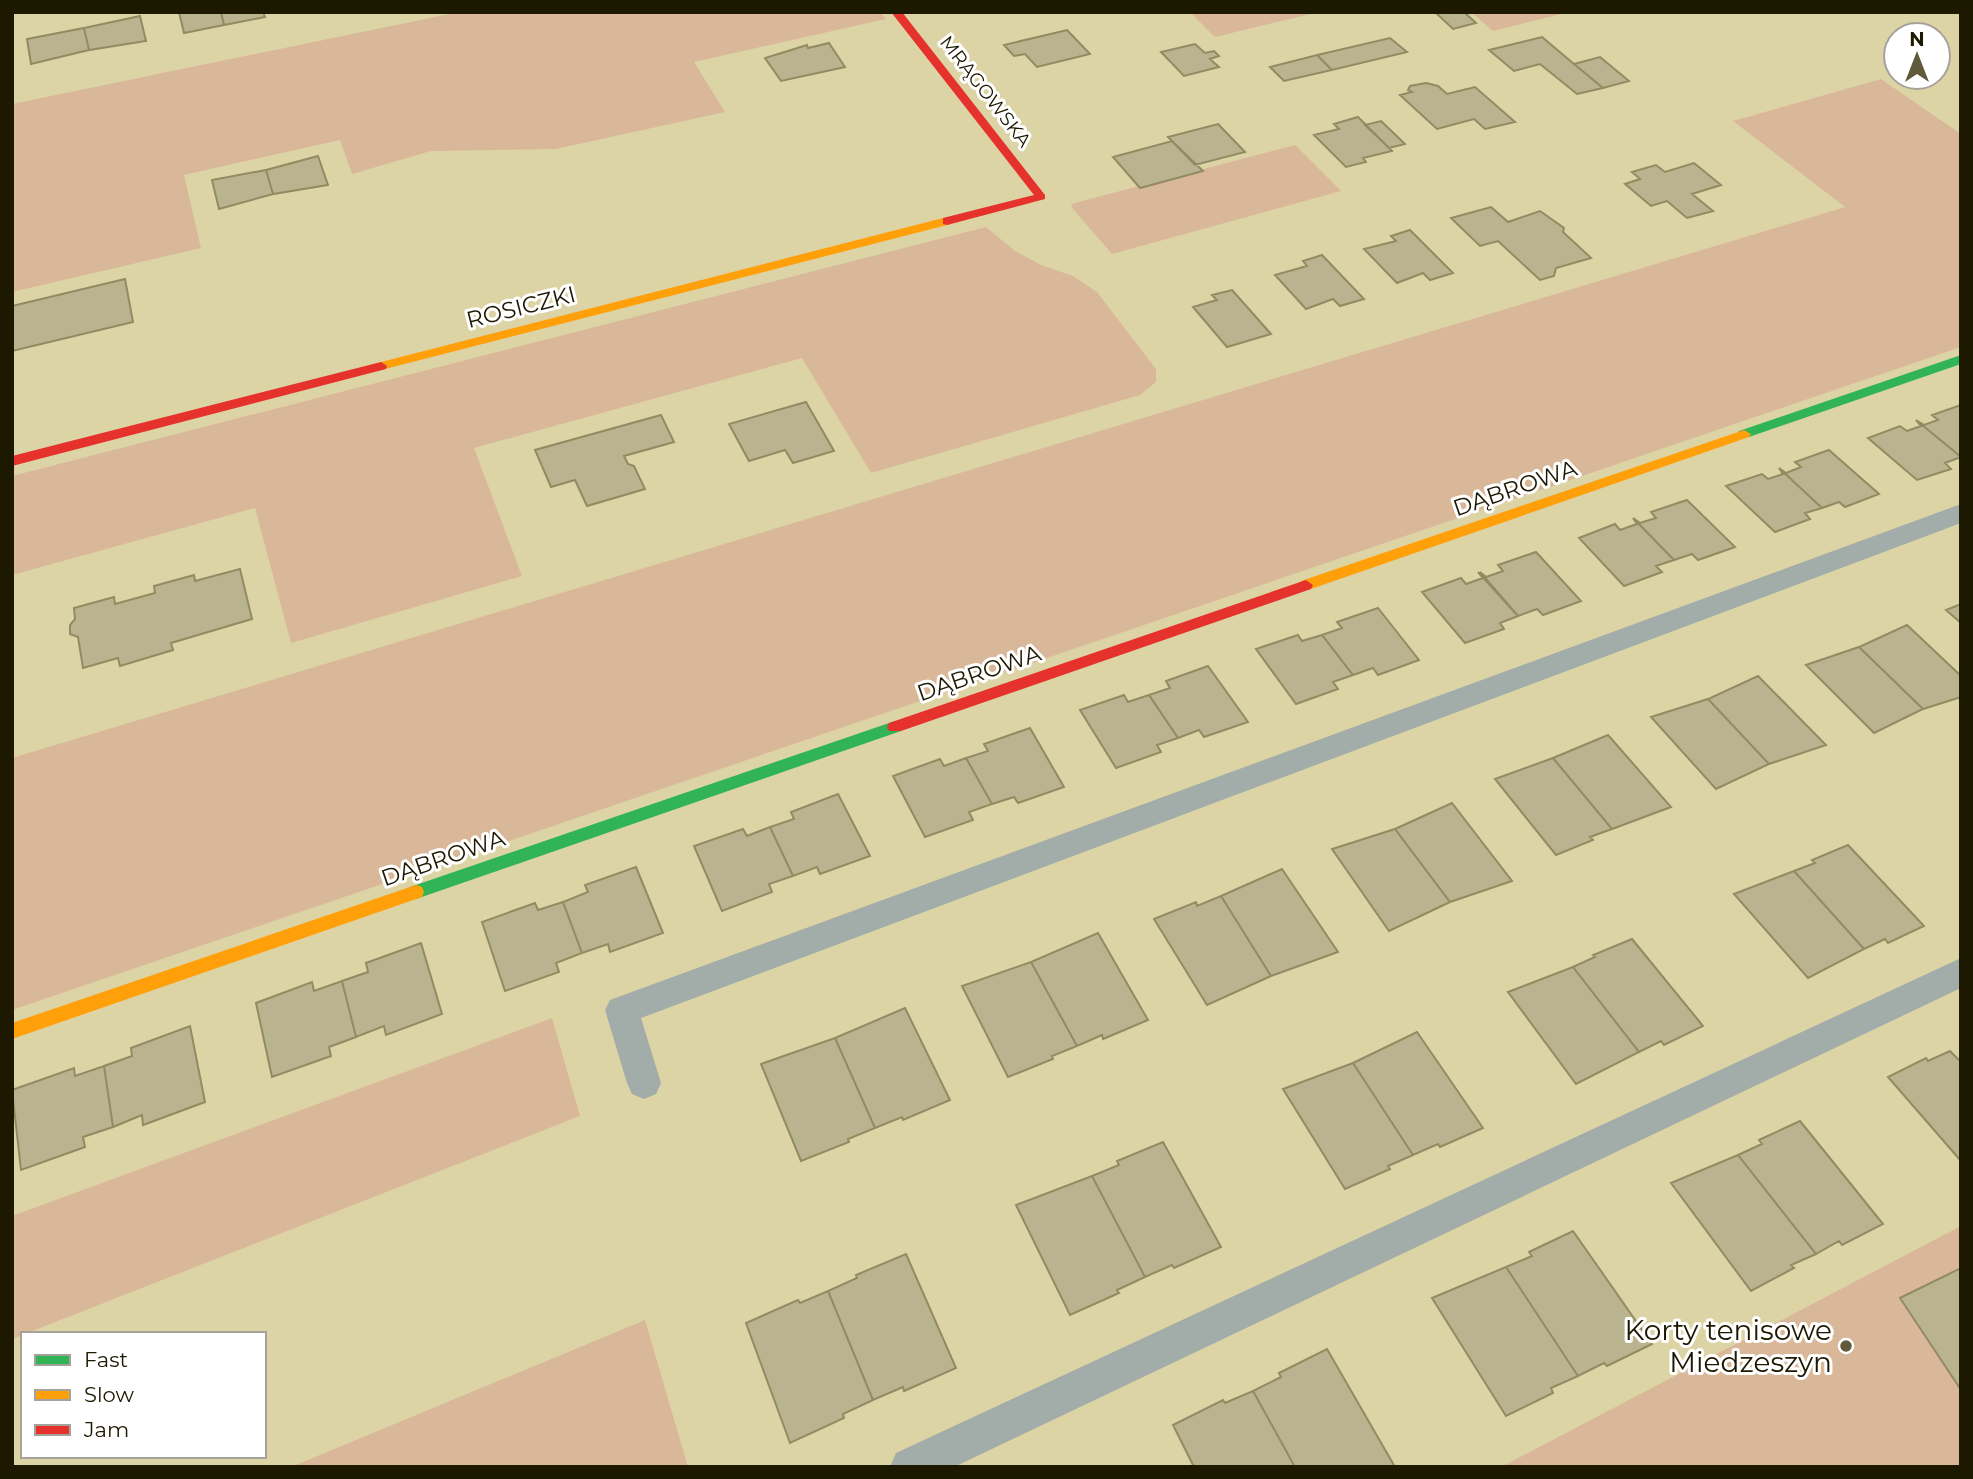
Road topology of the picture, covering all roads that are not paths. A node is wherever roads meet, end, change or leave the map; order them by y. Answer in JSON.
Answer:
{"nodes":[{"id":1,"x":896,"y":12,"type":"edge"},
{"id":2,"x":1041,"y":197,"type":"joint"},
{"id":3,"x":1961,"y":359,"type":"edge"},
{"id":4,"x":12,"y":461,"type":"edge"},
{"id":5,"x":1961,"y":513,"type":"edge"},
{"id":6,"x":1961,"y":972,"type":"edge"},
{"id":7,"x":12,"y":1031,"type":"edge"},
{"id":8,"x":644,"y":1083,"type":"dead end"},
{"id":9,"x":910,"y":1467,"type":"edge"}],
"edges":[{"from":1,"to":2,"type":"street","name":"MRĄGOWSKA"},
{"from":2,"to":4,"type":"street","name":"ROSICZKI"},
{"from":3,"to":7,"type":"street","name":"DĄBROWA"},
{"from":5,"to":8,"type":"lane"},
{"from":6,"to":9,"type":"lane"}]}
